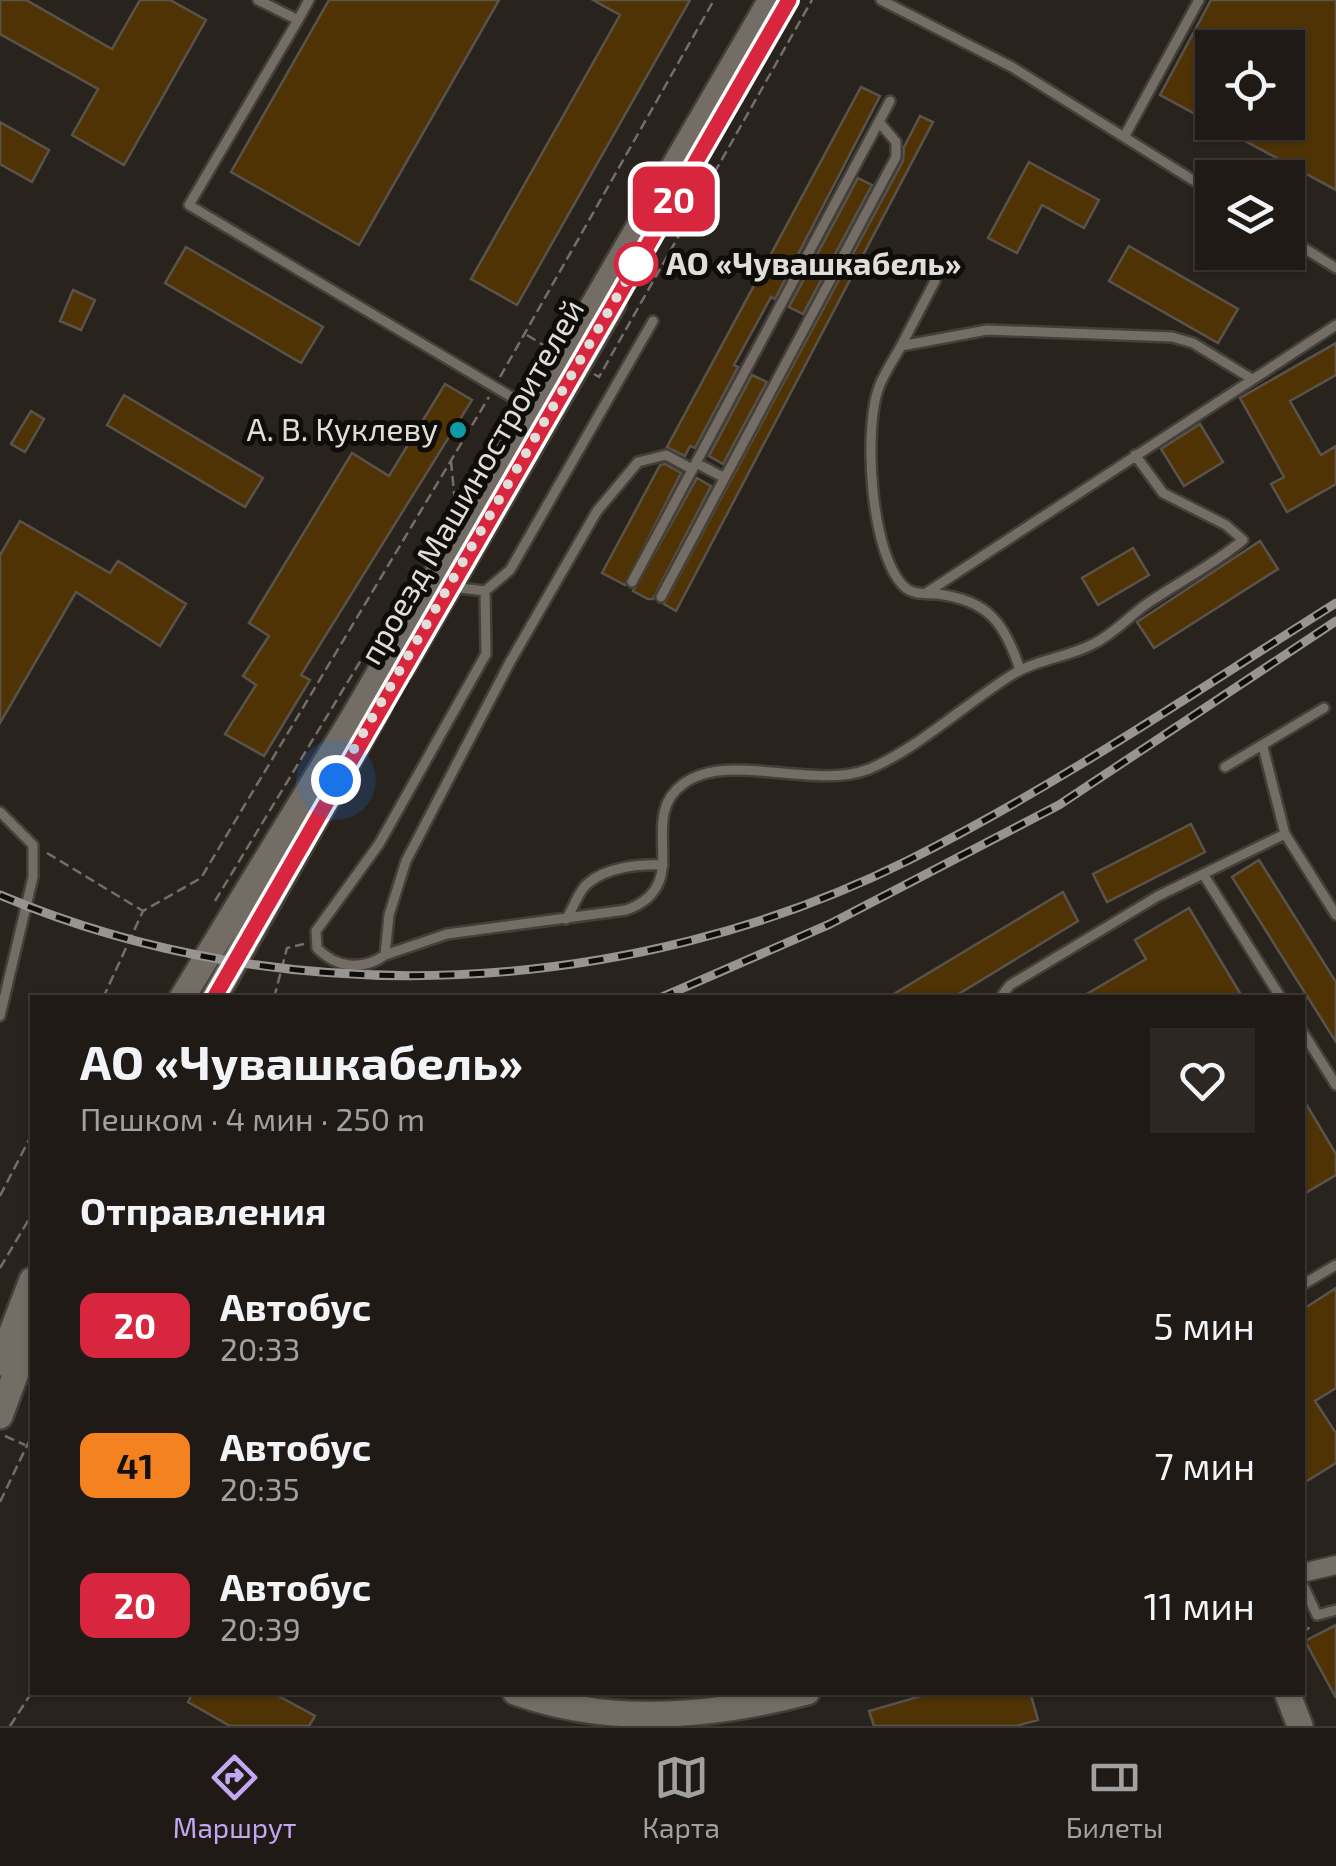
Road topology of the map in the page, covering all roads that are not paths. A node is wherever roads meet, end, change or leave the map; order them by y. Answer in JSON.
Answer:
{"nodes":[{"id":1,"x":258,"y":0,"type":"edge"},
{"id":2,"x":309,"y":0,"type":"edge"},
{"id":3,"x":772,"y":0,"type":"edge"},
{"id":4,"x":789,"y":0,"type":"edge"},
{"id":5,"x":881,"y":0,"type":"edge"},
{"id":6,"x":1199,"y":0,"type":"edge"},
{"id":7,"x":298,"y":20,"type":"junction"},
{"id":8,"x":890,"y":101,"type":"dead end"},
{"id":9,"x":878,"y":122,"type":"junction"},
{"id":10,"x":1124,"y":137,"type":"junction"},
{"id":11,"x":1195,"y":181,"type":"edge"},
{"id":12,"x":1305,"y":249,"type":"edge"},
{"id":13,"x":1336,"y":268,"type":"edge"},
{"id":14,"x":936,"y":281,"type":"dead end"},
{"id":15,"x":653,"y":320,"type":"dead end"},
{"id":16,"x":1336,"y":325,"type":"edge"},
{"id":17,"x":901,"y":346,"type":"junction"},
{"id":18,"x":1252,"y":379,"type":"junction"},
{"id":19,"x":539,"y":413,"type":"junction"},
{"id":20,"x":1135,"y":456,"type":"junction"},
{"id":21,"x":694,"y":466,"type":"junction"},
{"id":22,"x":723,"y":477,"type":"junction"},
{"id":23,"x":442,"y":582,"type":"junction"},
{"id":24,"x":632,"y":582,"type":"dead end"},
{"id":25,"x":485,"y":591,"type":"junction"},
{"id":26,"x":926,"y":593,"type":"junction"},
{"id":27,"x":661,"y":597,"type":"dead end"},
{"id":28,"x":1020,"y":670,"type":"junction"},
{"id":29,"x":1324,"y":708,"type":"dead end"},
{"id":30,"x":1263,"y":747,"type":"junction"},
{"id":31,"x":1225,"y":767,"type":"dead end"},
{"id":32,"x":0,"y":812,"type":"edge"},
{"id":33,"x":1285,"y":834,"type":"junction"},
{"id":34,"x":663,"y":865,"type":"junction"},
{"id":35,"x":1205,"y":877,"type":"junction"},
{"id":36,"x":1336,"y":916,"type":"edge"},
{"id":37,"x":566,"y":918,"type":"junction"},
{"id":38,"x":385,"y":954,"type":"junction"},
{"id":39,"x":184,"y":995,"type":"edge"},
{"id":40,"x":216,"y":995,"type":"edge"},
{"id":41,"x":1002,"y":995,"type":"edge"},
{"id":42,"x":1279,"y":995,"type":"edge"},
{"id":43,"x":0,"y":1016,"type":"edge"},
{"id":44,"x":1305,"y":1036,"type":"edge"},
{"id":45,"x":1336,"y":1084,"type":"edge"},
{"id":46,"x":1336,"y":1265,"type":"edge"},
{"id":47,"x":1305,"y":1283,"type":"edge"},
{"id":48,"x":30,"y":1288,"type":"edge"},
{"id":49,"x":30,"y":1333,"type":"edge"},
{"id":50,"x":12,"y":1357,"type":"edge"},
{"id":51,"x":2,"y":1426,"type":"edge"},
{"id":52,"x":1336,"y":1564,"type":"edge"},
{"id":53,"x":1305,"y":1572,"type":"edge"},
{"id":54,"x":1305,"y":1590,"type":"edge"},
{"id":55,"x":1336,"y":1610,"type":"edge"},
{"id":56,"x":523,"y":1695,"type":"edge"},
{"id":57,"x":784,"y":1695,"type":"edge"},
{"id":58,"x":1288,"y":1695,"type":"edge"},
{"id":59,"x":714,"y":1704,"type":"edge"},
{"id":60,"x":1300,"y":1726,"type":"edge"}],
"edges":[{"from":1,"to":7,"type":"lane"},
{"from":2,"to":7,"type":"lane"},
{"from":3,"to":19,"type":"main road","name":"проезд Машиностроителей"},
{"from":4,"to":19,"type":"main road","name":"проезд Машиностроителей"},
{"from":5,"to":10,"type":"lane"},
{"from":6,"to":10,"type":"lane"},
{"from":7,"to":19,"type":"lane"},
{"from":8,"to":9,"type":"lane"},
{"from":9,"to":21,"type":"lane"},
{"from":9,"to":22,"type":"lane"},
{"from":10,"to":11,"type":"lane"},
{"from":12,"to":13,"type":"lane"},
{"from":14,"to":17,"type":"lane"},
{"from":15,"to":25,"type":"lane"},
{"from":16,"to":18,"type":"lane"},
{"from":17,"to":18,"type":"lane"},
{"from":17,"to":26,"type":"lane"},
{"from":18,"to":20,"type":"lane"},
{"from":19,"to":23,"type":"main road","name":"проезд Машиностроителей"},
{"from":20,"to":26,"type":"lane"},
{"from":20,"to":28,"type":"lane"},
{"from":21,"to":22,"type":"lane"},
{"from":21,"to":24,"type":"lane"},
{"from":21,"to":38,"type":"lane"},
{"from":22,"to":27,"type":"lane"},
{"from":23,"to":25,"type":"lane"},
{"from":23,"to":39,"type":"main road","name":"проезд Машиностроителей"},
{"from":23,"to":40,"type":"main road","name":"проезд Машиностроителей"},
{"from":25,"to":38,"type":"lane"},
{"from":26,"to":28,"type":"lane"},
{"from":28,"to":34,"type":"lane"},
{"from":29,"to":30,"type":"lane"},
{"from":30,"to":31,"type":"lane"},
{"from":30,"to":33,"type":"lane"},
{"from":32,"to":43,"type":"lane"},
{"from":33,"to":35,"type":"lane"},
{"from":33,"to":36,"type":"lane"},
{"from":34,"to":37,"type":"lane"},
{"from":34,"to":37,"type":"lane"},
{"from":35,"to":41,"type":"lane"},
{"from":35,"to":42,"type":"lane"},
{"from":37,"to":38,"type":"lane"},
{"from":44,"to":45,"type":"lane"},
{"from":46,"to":47,"type":"lane"},
{"from":48,"to":50,"type":"main road"},
{"from":49,"to":50,"type":"main road"},
{"from":50,"to":51,"type":"main road"},
{"from":52,"to":53,"type":"street"},
{"from":54,"to":55,"type":"lane"},
{"from":56,"to":59,"type":"main road"},
{"from":57,"to":59,"type":"main road"},
{"from":58,"to":60,"type":"main road"}]}
